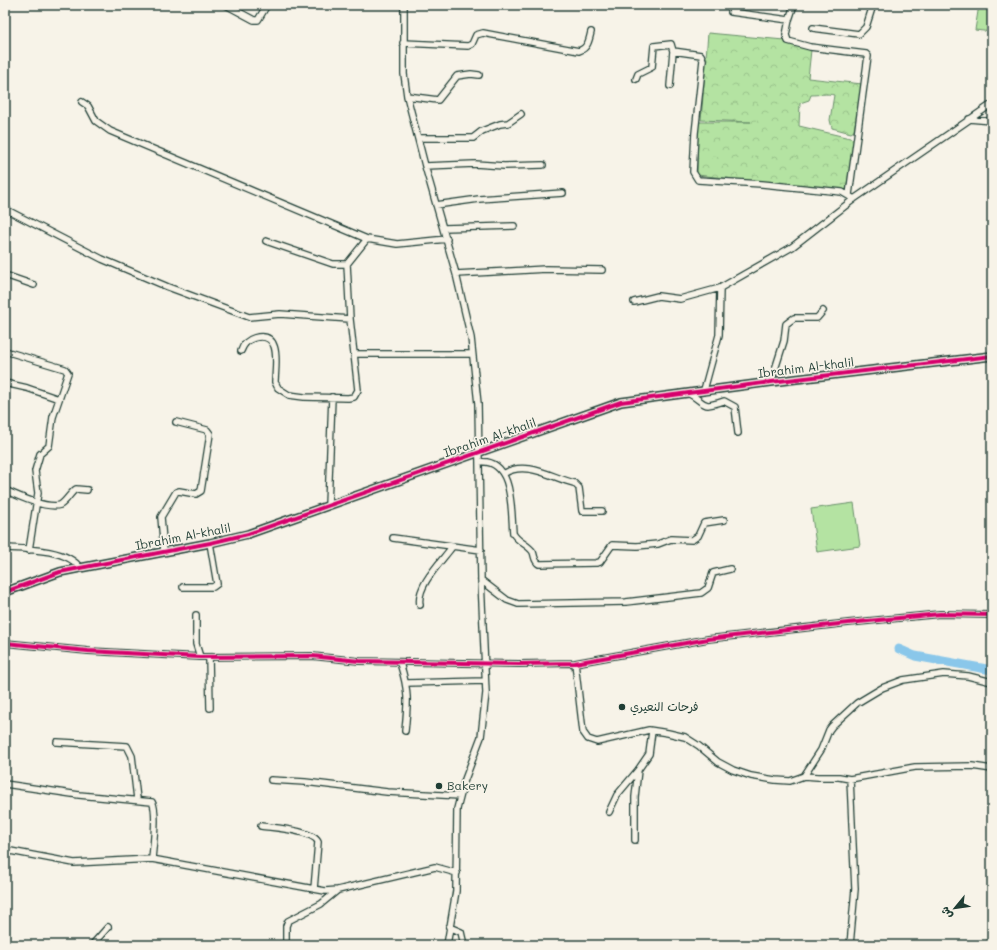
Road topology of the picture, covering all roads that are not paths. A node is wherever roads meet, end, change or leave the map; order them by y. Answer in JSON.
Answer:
{"nodes":[{"id":1,"x":226,"y":5,"type":"edge"},
{"id":2,"x":267,"y":5,"type":"edge"},
{"id":3,"x":404,"y":5,"type":"edge"},
{"id":4,"x":794,"y":5,"type":"edge"},
{"id":5,"x":873,"y":5,"type":"edge"},
{"id":6,"x":730,"y":12,"type":"dead end"},
{"id":7,"x":789,"y":20,"type":"junction"},
{"id":8,"x":813,"y":28,"type":"dead end"},
{"id":9,"x":591,"y":32,"type":"dead end"},
{"id":10,"x":403,"y":43,"type":"junction"},
{"id":11,"x":674,"y":50,"type":"junction"},
{"id":12,"x":479,"y":76,"type":"dead end"},
{"id":13,"x":636,"y":78,"type":"dead end"},
{"id":14,"x":670,"y":86,"type":"dead end"},
{"id":15,"x":408,"y":96,"type":"junction"},
{"id":16,"x":82,"y":102,"type":"dead end"},
{"id":17,"x":992,"y":104,"type":"edge"},
{"id":18,"x":521,"y":114,"type":"dead end"},
{"id":19,"x":969,"y":119,"type":"junction"},
{"id":20,"x":992,"y":121,"type":"edge"},
{"id":21,"x":418,"y":138,"type":"junction"},
{"id":22,"x":543,"y":165,"type":"dead end"},
{"id":23,"x":425,"y":166,"type":"junction"},
{"id":24,"x":563,"y":193,"type":"dead end"},
{"id":25,"x":849,"y":195,"type":"junction"},
{"id":26,"x":854,"y":199,"type":"junction"},
{"id":27,"x":436,"y":205,"type":"junction"},
{"id":28,"x":5,"y":209,"type":"edge"},
{"id":29,"x":514,"y":226,"type":"dead end"},
{"id":30,"x":444,"y":228,"type":"junction"},
{"id":31,"x":367,"y":239,"type":"junction"},
{"id":32,"x":447,"y":239,"type":"junction"},
{"id":33,"x":266,"y":240,"type":"dead end"},
{"id":34,"x":347,"y":264,"type":"junction"},
{"id":35,"x":602,"y":270,"type":"dead end"},
{"id":36,"x":456,"y":274,"type":"junction"},
{"id":37,"x":5,"y":275,"type":"edge"},
{"id":38,"x":34,"y":285,"type":"dead end"},
{"id":39,"x":720,"y":288,"type":"junction"},
{"id":40,"x":634,"y":302,"type":"dead end"},
{"id":41,"x":823,"y":311,"type":"dead end"},
{"id":42,"x":350,"y":320,"type":"junction"},
{"id":43,"x":5,"y":351,"type":"edge"},
{"id":44,"x":242,"y":351,"type":"dead end"},
{"id":45,"x":354,"y":354,"type":"junction"},
{"id":46,"x":472,"y":354,"type":"junction"},
{"id":47,"x":992,"y":356,"type":"edge"},
{"id":48,"x":771,"y":382,"type":"junction"},
{"id":49,"x":5,"y":383,"type":"edge"},
{"id":50,"x":704,"y":390,"type":"junction"},
{"id":51,"x":688,"y":392,"type":"junction"},
{"id":52,"x":332,"y":397,"type":"junction"},
{"id":53,"x":59,"y":399,"type":"junction"},
{"id":54,"x":176,"y":422,"type":"dead end"},
{"id":55,"x":738,"y":433,"type":"dead end"},
{"id":56,"x":479,"y":451,"type":"junction"},
{"id":57,"x":479,"y":462,"type":"junction"},
{"id":58,"x":505,"y":474,"type":"junction"},
{"id":59,"x":5,"y":490,"type":"edge"},
{"id":60,"x":87,"y":490,"type":"dead end"},
{"id":61,"x":37,"y":502,"type":"junction"},
{"id":62,"x":328,"y":506,"type":"junction"},
{"id":63,"x":602,"y":511,"type":"dead end"},
{"id":64,"x":724,"y":520,"type":"dead end"},
{"id":65,"x":392,"y":538,"type":"dead end"},
{"id":66,"x":210,"y":543,"type":"junction"},
{"id":67,"x":452,"y":547,"type":"junction"},
{"id":68,"x":5,"y":548,"type":"edge"},
{"id":69,"x":29,"y":550,"type":"junction"},
{"id":70,"x":481,"y":550,"type":"junction"},
{"id":71,"x":164,"y":552,"type":"junction"},
{"id":72,"x":80,"y":568,"type":"junction"},
{"id":73,"x":730,"y":569,"type":"dead end"},
{"id":74,"x":481,"y":580,"type":"junction"},
{"id":75,"x":183,"y":587,"type":"dead end"},
{"id":76,"x":5,"y":592,"type":"edge"},
{"id":77,"x":420,"y":605,"type":"dead end"},
{"id":78,"x":196,"y":615,"type":"dead end"},
{"id":79,"x":992,"y":615,"type":"edge"},
{"id":80,"x":5,"y":643,"type":"edge"},
{"id":81,"x":200,"y":657,"type":"junction"},
{"id":82,"x":209,"y":657,"type":"junction"},
{"id":83,"x":400,"y":662,"type":"junction"},
{"id":84,"x":575,"y":662,"type":"junction"},
{"id":85,"x":485,"y":665,"type":"junction"},
{"id":86,"x":486,"y":681,"type":"junction"},
{"id":87,"x":992,"y":682,"type":"edge"},
{"id":88,"x":407,"y":683,"type":"junction"},
{"id":89,"x":210,"y":708,"type":"dead end"},
{"id":90,"x":405,"y":731,"type":"dead end"},
{"id":91,"x":652,"y":731,"type":"junction"},
{"id":92,"x":57,"y":742,"type":"dead end"},
{"id":93,"x":992,"y":769,"type":"edge"},
{"id":94,"x":638,"y":770,"type":"junction"},
{"id":95,"x":804,"y":776,"type":"junction"},
{"id":96,"x":271,"y":780,"type":"dead end"},
{"id":97,"x":850,"y":780,"type":"junction"},
{"id":98,"x":5,"y":784,"type":"edge"},
{"id":99,"x":460,"y":796,"type":"junction"},
{"id":100,"x":137,"y":799,"type":"junction"},
{"id":101,"x":609,"y":812,"type":"dead end"},
{"id":102,"x":261,"y":826,"type":"dead end"},
{"id":103,"x":635,"y":840,"type":"dead end"},
{"id":104,"x":5,"y":850,"type":"edge"},
{"id":105,"x":152,"y":859,"type":"junction"},
{"id":106,"x":457,"y":873,"type":"junction"},
{"id":107,"x":314,"y":889,"type":"junction"},
{"id":108,"x":338,"y":890,"type":"junction"},
{"id":109,"x":108,"y":927,"type":"dead end"},
{"id":110,"x":450,"y":927,"type":"junction"},
{"id":111,"x":92,"y":945,"type":"edge"},
{"id":112,"x":286,"y":945,"type":"edge"},
{"id":113,"x":446,"y":945,"type":"edge"},
{"id":114,"x":464,"y":945,"type":"edge"},
{"id":115,"x":850,"y":945,"type":"edge"}],
"edges":[{"from":1,"to":2,"type":"street"},
{"from":3,"to":10,"type":"street"},
{"from":4,"to":7,"type":"street"},
{"from":5,"to":8,"type":"street"},
{"from":6,"to":7,"type":"street"},
{"from":7,"to":25,"type":"street"},
{"from":9,"to":10,"type":"street"},
{"from":10,"to":15,"type":"street"},
{"from":11,"to":13,"type":"street"},
{"from":11,"to":14,"type":"street"},
{"from":11,"to":25,"type":"street"},
{"from":12,"to":15,"type":"street"},
{"from":15,"to":21,"type":"street"},
{"from":16,"to":31,"type":"street"},
{"from":17,"to":19,"type":"street"},
{"from":18,"to":21,"type":"street"},
{"from":19,"to":20,"type":"street"},
{"from":19,"to":26,"type":"street"},
{"from":21,"to":23,"type":"street"},
{"from":22,"to":23,"type":"street"},
{"from":23,"to":27,"type":"street"},
{"from":24,"to":27,"type":"street"},
{"from":25,"to":26,"type":"street"},
{"from":26,"to":39,"type":"street"},
{"from":27,"to":30,"type":"street"},
{"from":28,"to":42,"type":"street"},
{"from":29,"to":30,"type":"street"},
{"from":30,"to":32,"type":"street"},
{"from":31,"to":32,"type":"street"},
{"from":31,"to":34,"type":"street"},
{"from":32,"to":36,"type":"street"},
{"from":33,"to":34,"type":"street"},
{"from":34,"to":42,"type":"street"},
{"from":35,"to":36,"type":"street"},
{"from":36,"to":46,"type":"street"},
{"from":37,"to":38,"type":"street"},
{"from":39,"to":40,"type":"street"},
{"from":39,"to":50,"type":"street"},
{"from":41,"to":48,"type":"street"},
{"from":42,"to":45,"type":"street"},
{"from":43,"to":53,"type":"street"},
{"from":44,"to":52,"type":"street"},
{"from":45,"to":46,"type":"street"},
{"from":45,"to":52,"type":"street"},
{"from":46,"to":56,"type":"street"},
{"from":47,"to":48,"type":"street","name":"Ibrahim Al-khalil"},
{"from":48,"to":50,"type":"street","name":"Ibrahim Al-khalil"},
{"from":49,"to":53,"type":"street"},
{"from":50,"to":51,"type":"street","name":"Ibrahim Al-khalil"},
{"from":51,"to":55,"type":"street"},
{"from":51,"to":56,"type":"street","name":"Ibrahim Al-khalil"},
{"from":52,"to":62,"type":"street"},
{"from":53,"to":61,"type":"street"},
{"from":54,"to":71,"type":"street"},
{"from":56,"to":57,"type":"street"},
{"from":56,"to":62,"type":"street","name":"Ibrahim Al-khalil"},
{"from":57,"to":58,"type":"street"},
{"from":57,"to":70,"type":"street"},
{"from":58,"to":63,"type":"street"},
{"from":58,"to":64,"type":"street"},
{"from":59,"to":61,"type":"street"},
{"from":60,"to":61,"type":"street"},
{"from":61,"to":69,"type":"street"},
{"from":62,"to":66,"type":"street","name":"Ibrahim Al-khalil"},
{"from":65,"to":67,"type":"street"},
{"from":66,"to":71,"type":"street","name":"Ibrahim Al-khalil"},
{"from":66,"to":75,"type":"street"},
{"from":67,"to":70,"type":"street"},
{"from":67,"to":77,"type":"street"},
{"from":68,"to":69,"type":"street"},
{"from":69,"to":72,"type":"street"},
{"from":70,"to":74,"type":"street"},
{"from":71,"to":72,"type":"street","name":"Ibrahim Al-khalil"},
{"from":72,"to":76,"type":"street","name":"Ibrahim Al-khalil"},
{"from":73,"to":74,"type":"street"},
{"from":74,"to":85,"type":"street"},
{"from":78,"to":81,"type":"street"},
{"from":79,"to":84,"type":"street"},
{"from":80,"to":81,"type":"street"},
{"from":81,"to":82,"type":"street"},
{"from":82,"to":83,"type":"street"},
{"from":82,"to":89,"type":"street"},
{"from":83,"to":85,"type":"street"},
{"from":83,"to":88,"type":"street"},
{"from":84,"to":85,"type":"street"},
{"from":84,"to":91,"type":"street"},
{"from":85,"to":86,"type":"street"},
{"from":86,"to":88,"type":"street"},
{"from":86,"to":99,"type":"street"},
{"from":87,"to":95,"type":"street"},
{"from":88,"to":90,"type":"street"},
{"from":91,"to":94,"type":"street"},
{"from":91,"to":95,"type":"street"},
{"from":92,"to":100,"type":"street"},
{"from":93,"to":97,"type":"street"},
{"from":94,"to":101,"type":"street"},
{"from":94,"to":103,"type":"street"},
{"from":95,"to":97,"type":"street"},
{"from":96,"to":99,"type":"street"},
{"from":97,"to":115,"type":"street"},
{"from":98,"to":100,"type":"street"},
{"from":99,"to":106,"type":"street"},
{"from":100,"to":105,"type":"street"},
{"from":102,"to":107,"type":"street"},
{"from":104,"to":105,"type":"street"},
{"from":105,"to":107,"type":"street"},
{"from":106,"to":108,"type":"street"},
{"from":106,"to":110,"type":"street"},
{"from":107,"to":108,"type":"street"},
{"from":108,"to":112,"type":"street"},
{"from":109,"to":111,"type":"street"},
{"from":110,"to":113,"type":"street"},
{"from":110,"to":114,"type":"street"}]}
